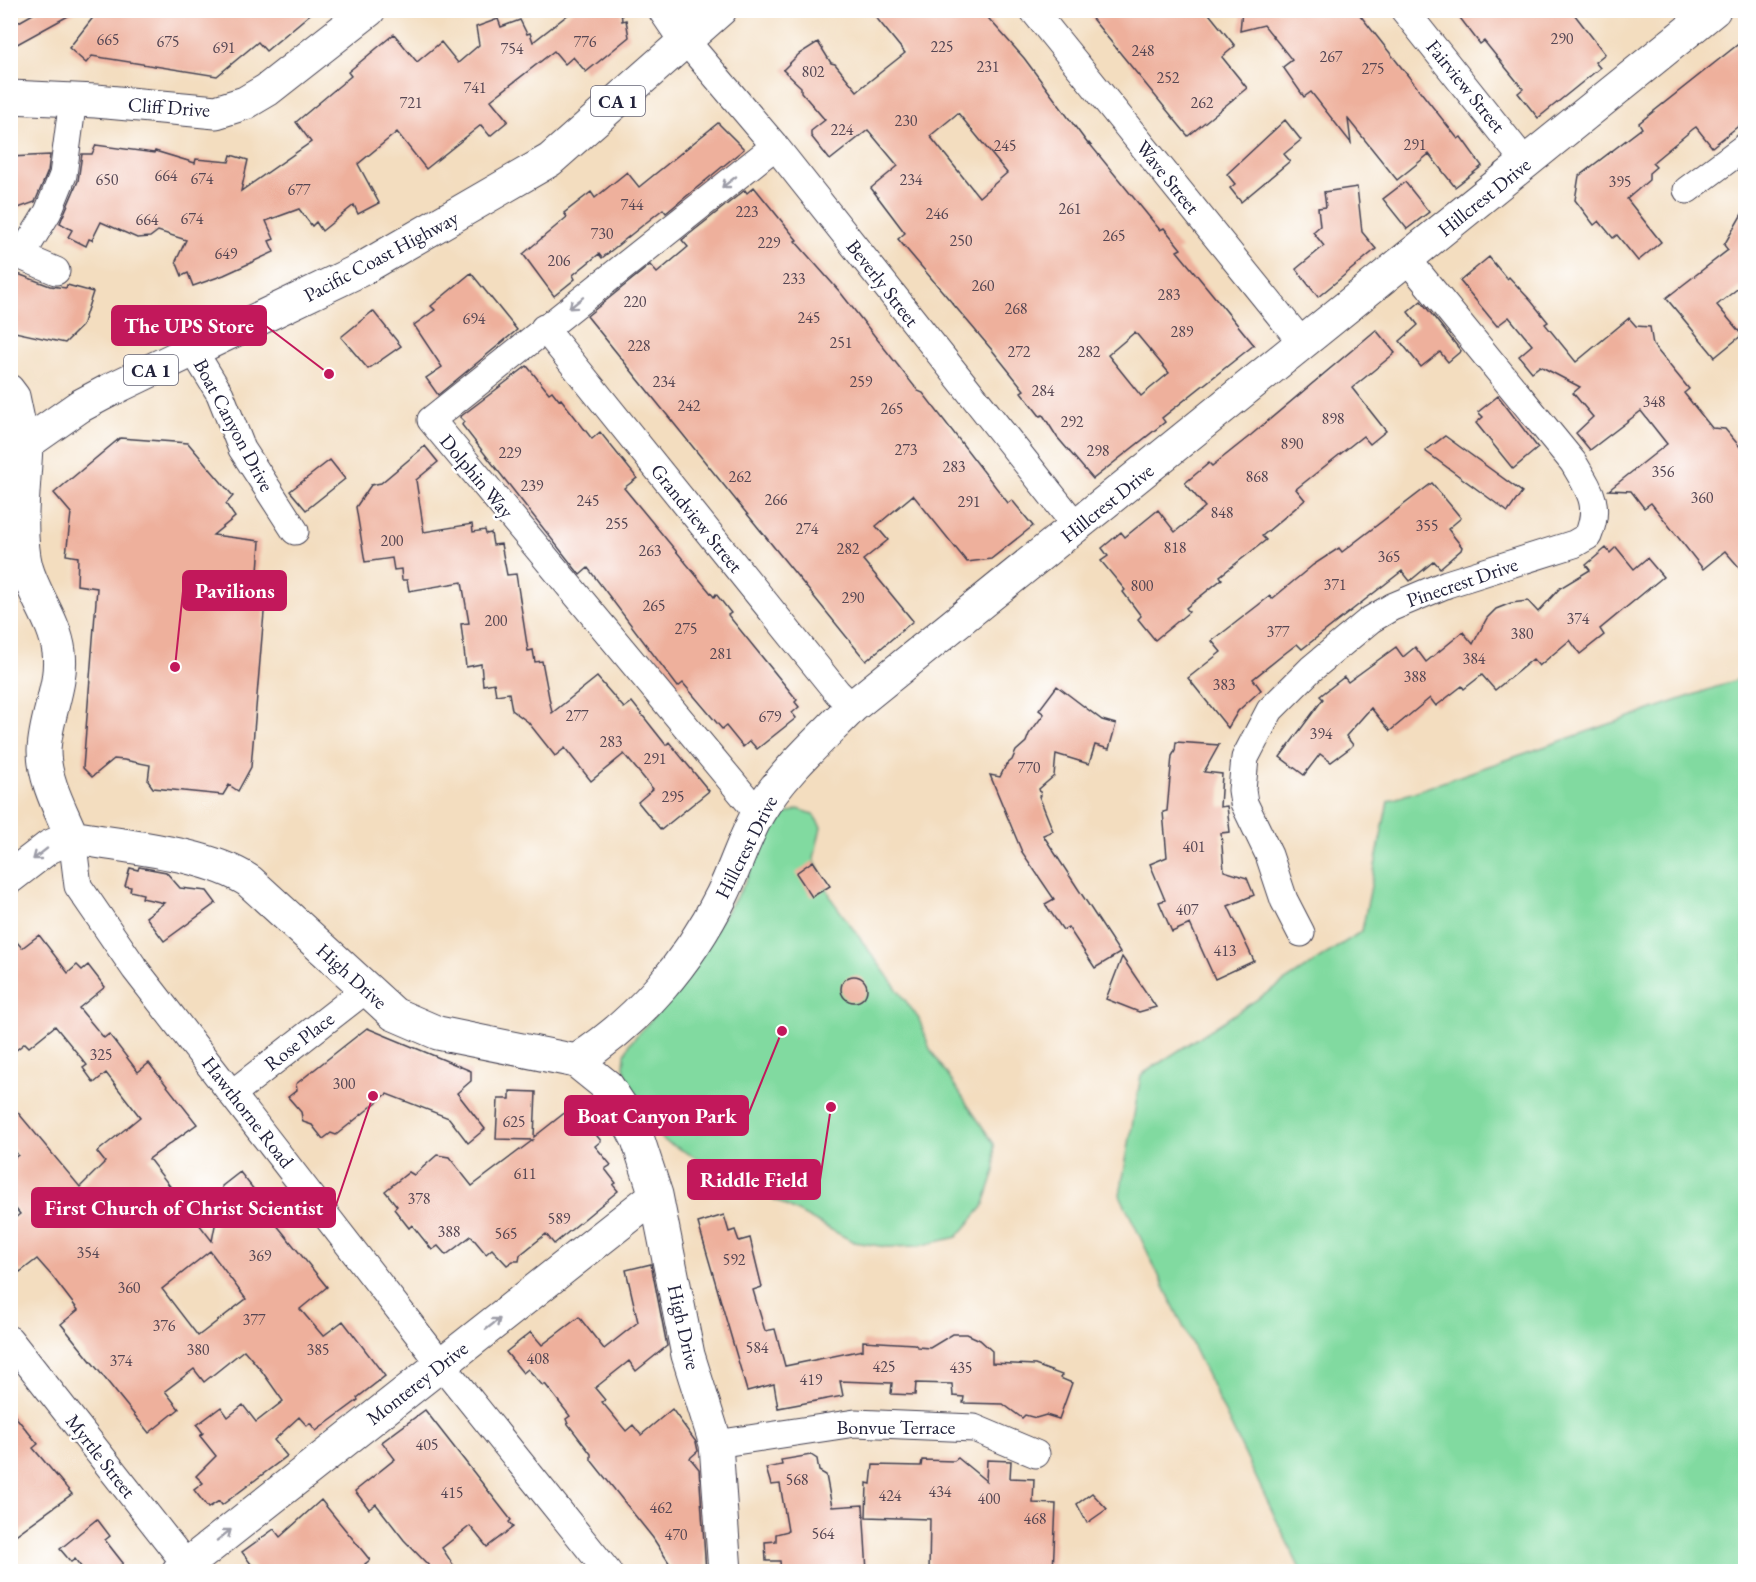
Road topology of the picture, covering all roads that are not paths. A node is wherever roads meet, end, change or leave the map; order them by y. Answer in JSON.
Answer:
{"nodes":[{"id":1,"x":369,"y":10,"type":"edge"},
{"id":2,"x":664,"y":10,"type":"edge"},
{"id":3,"x":720,"y":10,"type":"edge"},
{"id":4,"x":1033,"y":10,"type":"edge"},
{"id":5,"x":1404,"y":10,"type":"edge"},
{"id":6,"x":1714,"y":10,"type":"edge"},
{"id":7,"x":686,"y":41,"type":"junction"},
{"id":8,"x":10,"y":97,"type":"edge"},
{"id":9,"x":73,"y":99,"type":"junction"},
{"id":10,"x":775,"y":146,"type":"junction"},
{"id":11,"x":1746,"y":146,"type":"edge"},
{"id":12,"x":1526,"y":163,"type":"junction"},
{"id":13,"x":1687,"y":190,"type":"dead end"},
{"id":14,"x":1407,"y":259,"type":"junction"},
{"id":15,"x":56,"y":271,"type":"dead end"},
{"id":16,"x":544,"y":328,"type":"junction"},
{"id":17,"x":1303,"y":344,"type":"junction"},
{"id":18,"x":193,"y":350,"type":"junction"},
{"id":19,"x":10,"y":388,"type":"edge"},
{"id":20,"x":18,"y":449,"type":"edge"},
{"id":21,"x":1077,"y":527,"type":"junction"},
{"id":22,"x":295,"y":531,"type":"dead end"},
{"id":23,"x":852,"y":707,"type":"junction"},
{"id":24,"x":759,"y":813,"type":"junction"},
{"id":25,"x":72,"y":837,"type":"junction"},
{"id":26,"x":10,"y":877,"type":"edge"},
{"id":27,"x":1302,"y":933,"type":"dead end"},
{"id":28,"x":365,"y":990,"type":"junction"},
{"id":29,"x":576,"y":1061,"type":"junction"},
{"id":30,"x":233,"y":1093,"type":"junction"},
{"id":31,"x":656,"y":1195,"type":"junction"},
{"id":32,"x":10,"y":1340,"type":"edge"},
{"id":33,"x":441,"y":1364,"type":"junction"},
{"id":34,"x":716,"y":1444,"type":"junction"},
{"id":35,"x":1036,"y":1454,"type":"dead end"},
{"id":36,"x":186,"y":1569,"type":"edge"},
{"id":37,"x":608,"y":1572,"type":"edge"},
{"id":38,"x":725,"y":1572,"type":"edge"}],
"edges":[{"from":1,"to":9,"type":"main road","name":"Cliff Drive"},
{"from":2,"to":7,"type":"main road"},
{"from":3,"to":7,"type":"main road","name":"Pacific Coast Highway","number":"CA 1"},
{"from":4,"to":17,"type":"street","name":"Wave Street"},
{"from":5,"to":12,"type":"street","name":"Fairview Street"},
{"from":6,"to":12,"type":"main road","name":"Hillcrest Drive"},
{"from":7,"to":10,"type":"street","name":"Beverly Street"},
{"from":7,"to":18,"type":"main road","name":"Pacific Coast Highway","number":"CA 1"},
{"from":8,"to":9,"type":"main road","name":"Cliff Drive"},
{"from":9,"to":15,"type":"street"},
{"from":10,"to":16,"type":"street","name":"Dolphin Way","one_way":true},
{"from":10,"to":21,"type":"street","name":"Beverly Street"},
{"from":11,"to":13,"type":"street"},
{"from":12,"to":14,"type":"main road","name":"Hillcrest Drive"},
{"from":14,"to":17,"type":"main road","name":"Hillcrest Drive"},
{"from":14,"to":27,"type":"street","name":"Pinecrest Drive"},
{"from":16,"to":23,"type":"street","name":"Grandview Street"},
{"from":16,"to":24,"type":"street","name":"Dolphin Way"},
{"from":17,"to":21,"type":"main road","name":"Hillcrest Drive"},
{"from":18,"to":20,"type":"main road","name":"Pacific Coast Highway","number":"CA 1"},
{"from":18,"to":22,"type":"street","name":"Boat Canyon Drive"},
{"from":19,"to":20,"type":"street"},
{"from":20,"to":25,"type":"main road"},
{"from":21,"to":23,"type":"main road","name":"Hillcrest Drive"},
{"from":23,"to":24,"type":"main road","name":"Hillcrest Drive"},
{"from":24,"to":29,"type":"main road","name":"Hillcrest Drive"},
{"from":25,"to":26,"type":"main road","one_way":true},
{"from":25,"to":28,"type":"main road","name":"High Drive"},
{"from":25,"to":30,"type":"street","name":"Hawthorne Road"},
{"from":28,"to":29,"type":"main road","name":"High Drive"},
{"from":28,"to":30,"type":"street","name":"Rose Place"},
{"from":29,"to":31,"type":"main road","name":"High Drive"},
{"from":30,"to":33,"type":"street","name":"Hawthorne Road"},
{"from":33,"to":31,"type":"main road","name":"Monterey Drive","one_way":true},
{"from":31,"to":34,"type":"main road","name":"High Drive"},
{"from":32,"to":36,"type":"street","name":"Myrtle Street"},
{"from":36,"to":33,"type":"main road","name":"Monterey Drive","one_way":true},
{"from":33,"to":37,"type":"street","name":"Hawthorne Road"},
{"from":34,"to":35,"type":"street","name":"Bonvue Terrace"},
{"from":34,"to":38,"type":"main road","name":"High Drive"}]}
